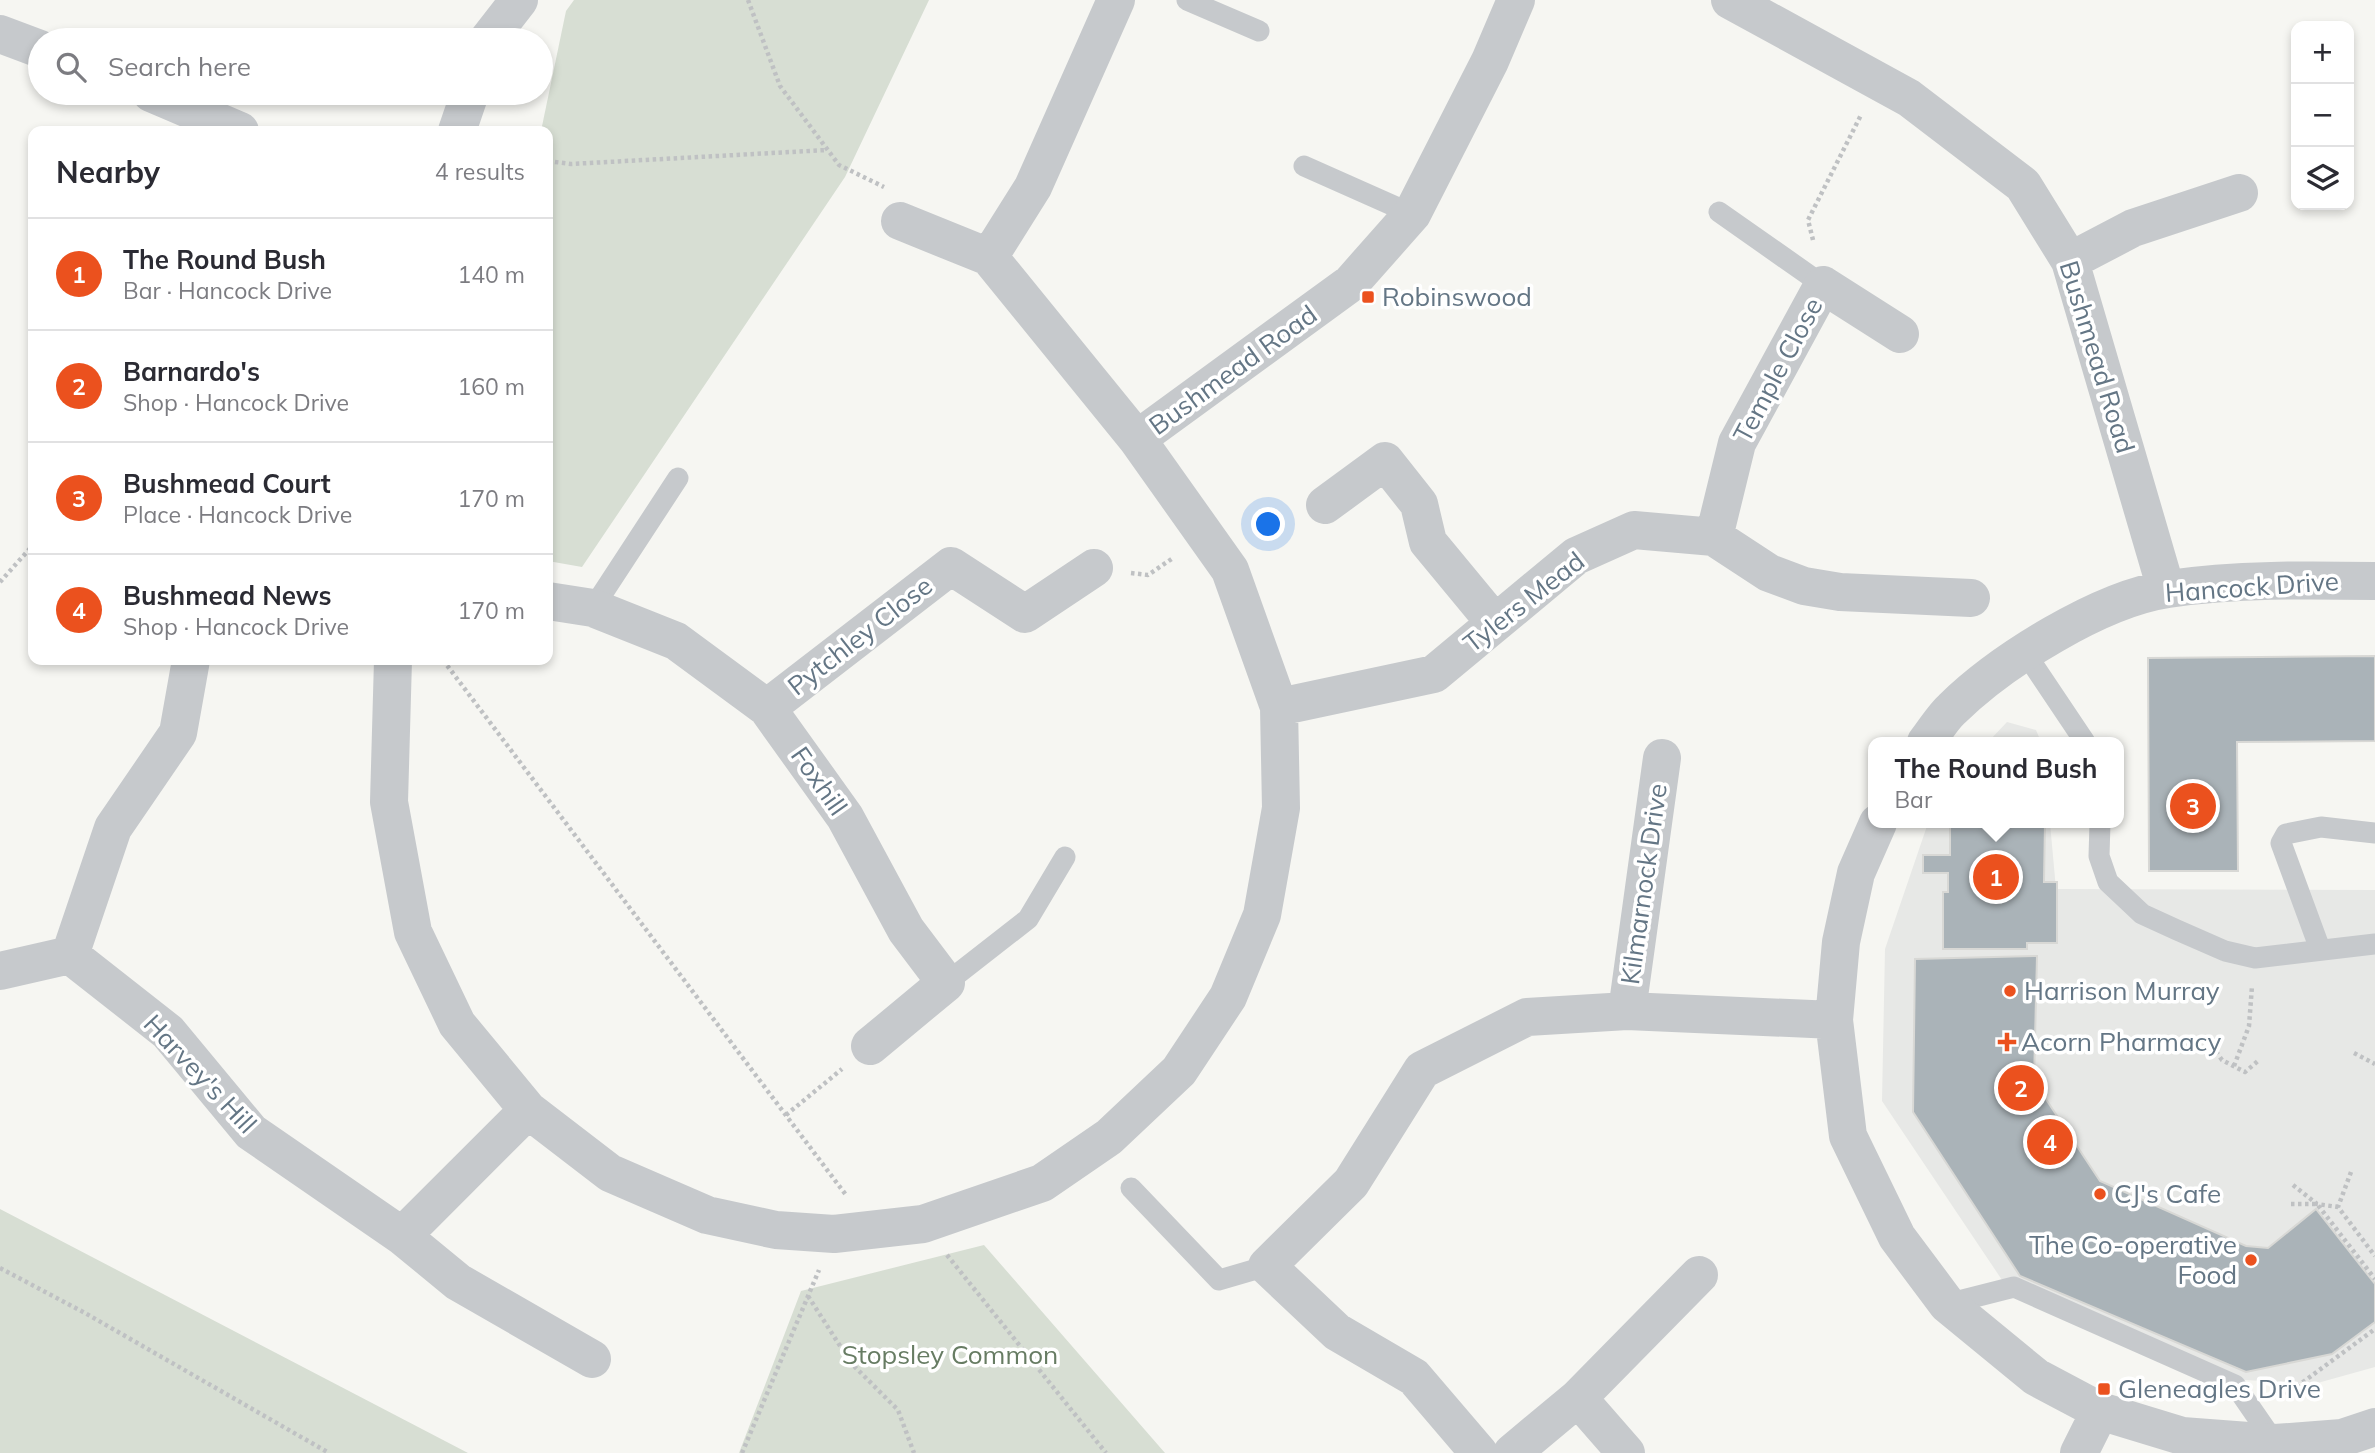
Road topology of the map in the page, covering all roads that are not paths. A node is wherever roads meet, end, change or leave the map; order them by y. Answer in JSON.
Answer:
{"nodes":[{"id":1,"x":519,"y":0,"type":"edge"},
{"id":2,"x":1116,"y":0,"type":"edge"},
{"id":3,"x":1187,"y":0,"type":"edge"},
{"id":4,"x":1517,"y":0,"type":"edge"},
{"id":5,"x":1730,"y":0,"type":"edge"},
{"id":6,"x":497,"y":28,"type":"edge"},
{"id":7,"x":1259,"y":31,"type":"dead end"},
{"id":8,"x":0,"y":34,"type":"edge"},
{"id":9,"x":28,"y":44,"type":"edge"},
{"id":10,"x":179,"y":105,"type":"edge"},
{"id":11,"x":466,"y":105,"type":"edge"},
{"id":12,"x":228,"y":126,"type":"edge"},
{"id":13,"x":459,"y":126,"type":"edge"},
{"id":14,"x":1304,"y":166,"type":"dead end"},
{"id":15,"x":2239,"y":193,"type":"dead end"},
{"id":16,"x":1720,"y":212,"type":"dead end"},
{"id":17,"x":1412,"y":215,"type":"junction"},
{"id":18,"x":900,"y":220,"type":"road end"},
{"id":19,"x":989,"y":257,"type":"junction"},
{"id":20,"x":2070,"y":261,"type":"junction"},
{"id":21,"x":1823,"y":285,"type":"junction"},
{"id":22,"x":1899,"y":334,"type":"dead end"},
{"id":23,"x":1137,"y":439,"type":"junction"},
{"id":24,"x":678,"y":478,"type":"dead end"},
{"id":25,"x":1325,"y":505,"type":"dead end"},
{"id":26,"x":1714,"y":537,"type":"junction"},
{"id":27,"x":1094,"y":568,"type":"road end"},
{"id":28,"x":2375,"y":581,"type":"edge"},
{"id":29,"x":2166,"y":589,"type":"junction"},
{"id":30,"x":1971,"y":598,"type":"dead end"},
{"id":31,"x":553,"y":602,"type":"edge"},
{"id":32,"x":593,"y":608,"type":"junction"},
{"id":33,"x":1495,"y":623,"type":"junction"},
{"id":34,"x":2024,"y":651,"type":"junction"},
{"id":35,"x":190,"y":665,"type":"edge"},
{"id":36,"x":393,"y":665,"type":"edge"},
{"id":37,"x":1279,"y":707,"type":"junction"},
{"id":38,"x":767,"y":708,"type":"junction"},
{"id":39,"x":1930,"y":737,"type":"edge"},
{"id":40,"x":2082,"y":737,"type":"edge"},
{"id":41,"x":1662,"y":758,"type":"dead end"},
{"id":42,"x":1876,"y":828,"type":"edge"},
{"id":43,"x":2100,"y":828,"type":"edge"},
{"id":44,"x":2375,"y":833,"type":"edge"},
{"id":45,"x":1065,"y":857,"type":"dead end"},
{"id":46,"x":2375,"y":944,"type":"edge"},
{"id":47,"x":2320,"y":949,"type":"junction"},
{"id":48,"x":70,"y":955,"type":"junction"},
{"id":49,"x":0,"y":971,"type":"edge"},
{"id":50,"x":946,"y":983,"type":"junction"},
{"id":51,"x":1627,"y":1011,"type":"junction"},
{"id":52,"x":1834,"y":1020,"type":"junction"},
{"id":53,"x":870,"y":1046,"type":"road end"},
{"id":54,"x":528,"y":1110,"type":"junction"},
{"id":55,"x":1131,"y":1188,"type":"dead end"},
{"id":56,"x":402,"y":1236,"type":"junction"},
{"id":57,"x":1267,"y":1266,"type":"junction"},
{"id":58,"x":1699,"y":1275,"type":"dead end"},
{"id":59,"x":1947,"y":1304,"type":"junction"},
{"id":60,"x":592,"y":1359,"type":"dead end"},
{"id":61,"x":1578,"y":1398,"type":"junction"},
{"id":62,"x":2100,"y":1411,"type":"junction"},
{"id":63,"x":2375,"y":1427,"type":"edge"},
{"id":64,"x":2266,"y":1429,"type":"junction"},
{"id":65,"x":1479,"y":1453,"type":"edge"},
{"id":66,"x":1512,"y":1453,"type":"edge"},
{"id":67,"x":1626,"y":1453,"type":"edge"},
{"id":68,"x":2079,"y":1453,"type":"edge"}],
"edges":[{"from":1,"to":6,"type":"street"},
{"from":2,"to":19,"type":"street"},
{"from":3,"to":7,"type":"lane"},
{"from":4,"to":17,"type":"street","name":"Bushmead Road"},
{"from":5,"to":20,"type":"street","name":"Bushmead Road"},
{"from":8,"to":9,"type":"street"},
{"from":10,"to":12,"type":"street"},
{"from":11,"to":13,"type":"street"},
{"from":14,"to":17,"type":"lane"},
{"from":15,"to":20,"type":"street"},
{"from":16,"to":21,"type":"lane"},
{"from":17,"to":23,"type":"street","name":"Bushmead Road"},
{"from":18,"to":19,"type":"street"},
{"from":19,"to":23,"type":"street"},
{"from":20,"to":29,"type":"street","name":"Bushmead Road"},
{"from":21,"to":22,"type":"street"},
{"from":21,"to":26,"type":"street","name":"Temple Close"},
{"from":23,"to":37,"type":"street","name":"Bushmead Road"},
{"from":24,"to":32,"type":"lane"},
{"from":25,"to":33,"type":"street"},
{"from":26,"to":30,"type":"street","name":"Tylers Mead"},
{"from":26,"to":33,"type":"street","name":"Tylers Mead"},
{"from":27,"to":38,"type":"street","name":"Pytchley Close"},
{"from":28,"to":29,"type":"street","name":"Hancock Drive"},
{"from":29,"to":34,"type":"street","name":"Hancock Drive"},
{"from":31,"to":32,"type":"street","name":"Foxhill"},
{"from":32,"to":38,"type":"street","name":"Foxhill"},
{"from":33,"to":37,"type":"street","name":"Tylers Mead"},
{"from":34,"to":39,"type":"street","name":"Hancock Drive"},
{"from":34,"to":40,"type":"lane"},
{"from":35,"to":48,"type":"street"},
{"from":36,"to":54,"type":"street","name":"Bushmead Road"},
{"from":37,"to":54,"type":"street","name":"Bushmead Road"},
{"from":38,"to":50,"type":"street","name":"Foxhill"},
{"from":41,"to":51,"type":"street","name":"Kilmarnock Drive"},
{"from":42,"to":52,"type":"street"},
{"from":43,"to":47,"type":"lane"},
{"from":44,"to":47,"type":"lane"},
{"from":45,"to":50,"type":"lane"},
{"from":46,"to":47,"type":"lane"},
{"from":48,"to":49,"type":"street"},
{"from":48,"to":56,"type":"street","name":"Harvey's Hill"},
{"from":50,"to":53,"type":"street"},
{"from":51,"to":52,"type":"street","name":"Kilmarnock Drive"},
{"from":51,"to":57,"type":"street","name":"Kilmarnock Drive"},
{"from":52,"to":59,"type":"street"},
{"from":54,"to":56,"type":"street"},
{"from":55,"to":57,"type":"lane"},
{"from":56,"to":60,"type":"street","name":"Harvey's Hill"},
{"from":57,"to":65,"type":"street"},
{"from":58,"to":61,"type":"street"},
{"from":59,"to":62,"type":"street"},
{"from":59,"to":64,"type":"lane"},
{"from":61,"to":66,"type":"street"},
{"from":61,"to":67,"type":"street"},
{"from":62,"to":64,"type":"street"},
{"from":62,"to":68,"type":"street"},
{"from":63,"to":64,"type":"street"}]}
